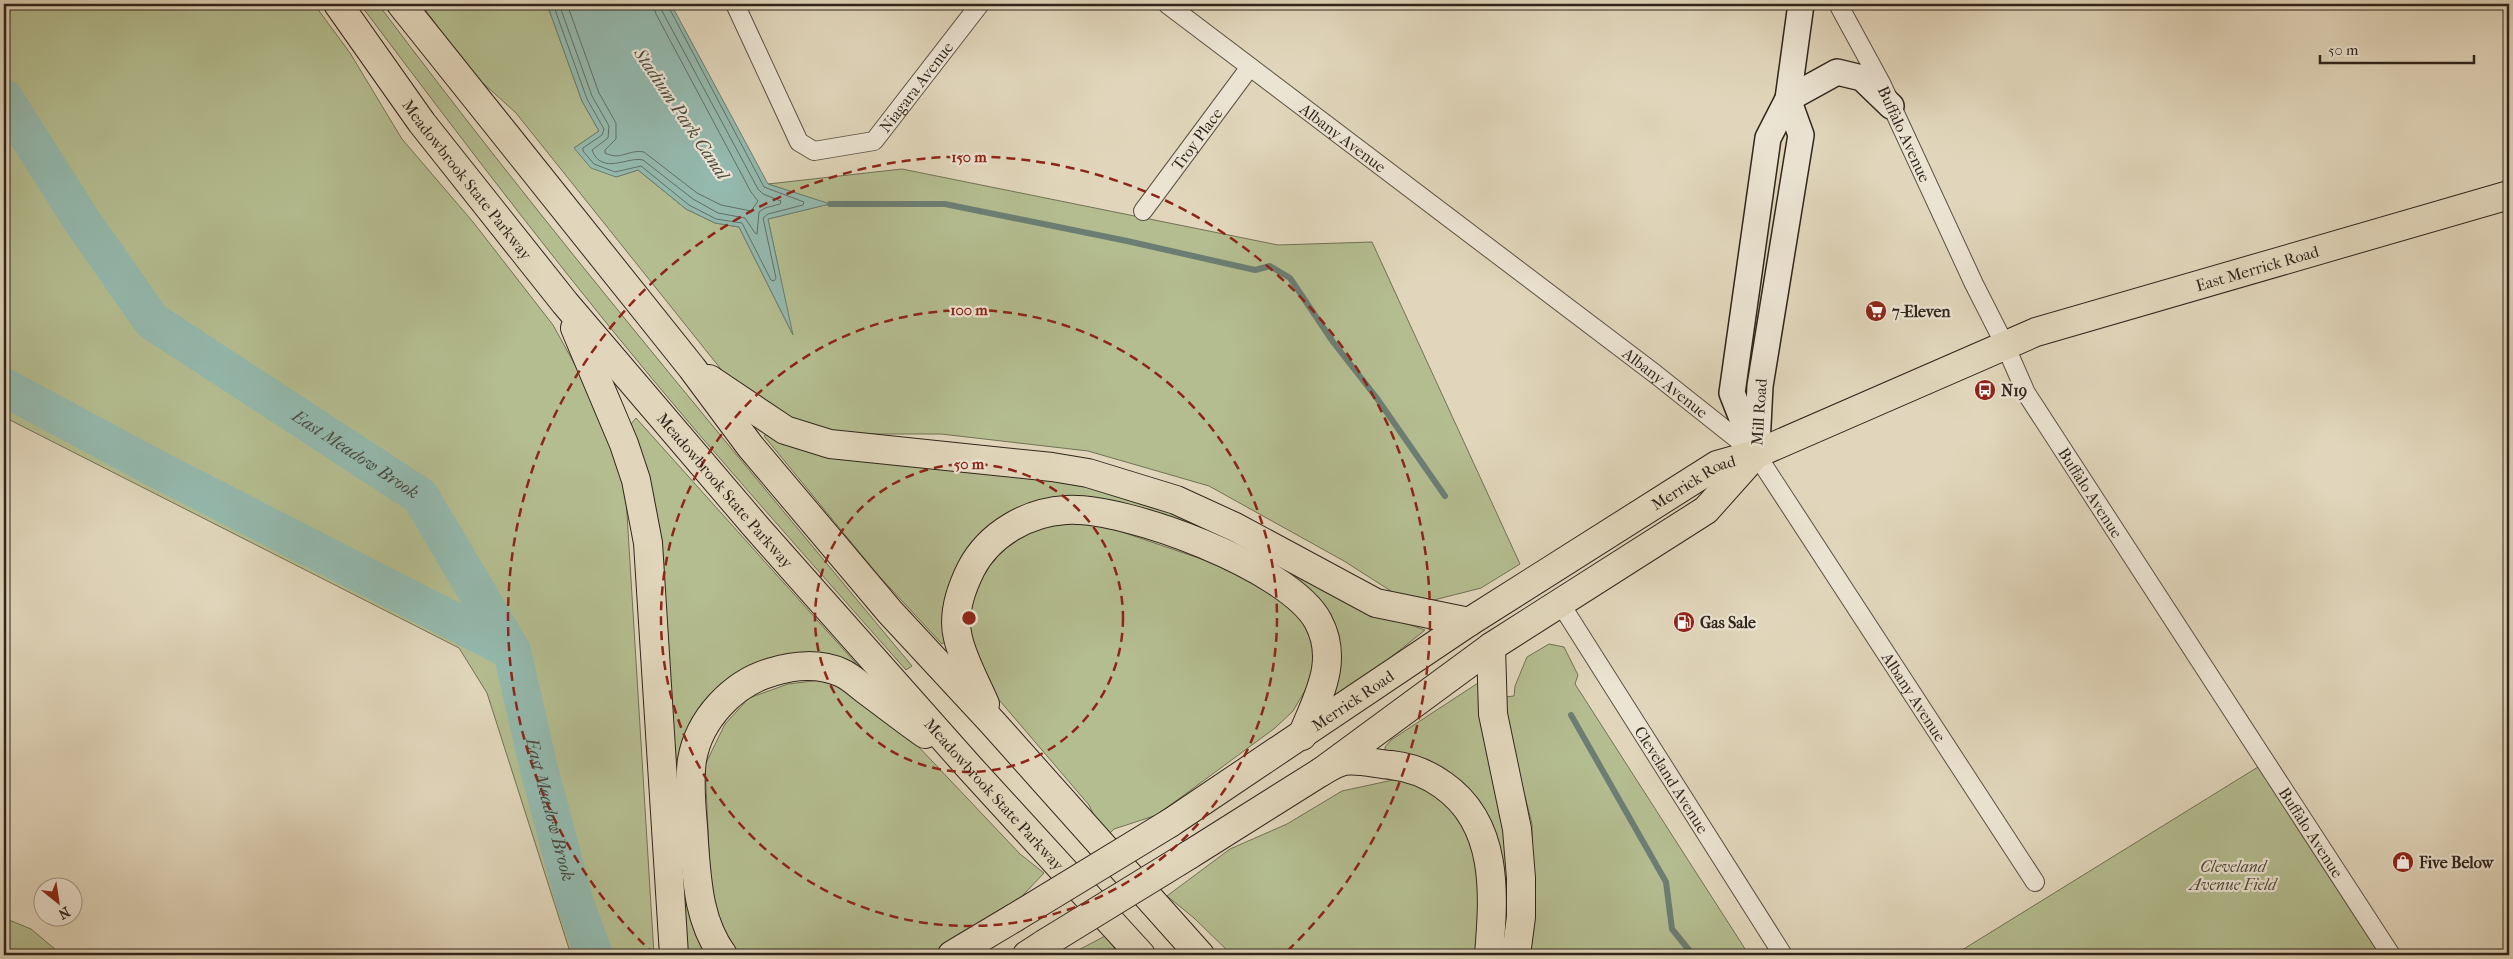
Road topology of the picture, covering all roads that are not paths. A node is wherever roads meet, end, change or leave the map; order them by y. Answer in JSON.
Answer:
{"nodes":[{"id":1,"x":338,"y":4,"type":"edge"},
{"id":2,"x":401,"y":4,"type":"edge"},
{"id":3,"x":735,"y":4,"type":"edge"},
{"id":4,"x":980,"y":4,"type":"edge"},
{"id":5,"x":1167,"y":4,"type":"edge"},
{"id":6,"x":1801,"y":4,"type":"edge"},
{"id":7,"x":1838,"y":4,"type":"edge"},
{"id":8,"x":1250,"y":66,"type":"junction"},
{"id":9,"x":1788,"y":98,"type":"junction"},
{"id":10,"x":1891,"y":106,"type":"junction"},
{"id":11,"x":2509,"y":195,"type":"edge"},
{"id":12,"x":1143,"y":211,"type":"dead end"},
{"id":13,"x":565,"y":303,"type":"junction"},
{"id":14,"x":2005,"y":345,"type":"junction"},
{"id":15,"x":692,"y":368,"type":"junction"},
{"id":16,"x":1756,"y":454,"type":"junction"},
{"id":17,"x":1560,"y":603,"type":"junction"},
{"id":18,"x":1469,"y":622,"type":"junction"},
{"id":19,"x":1491,"y":647,"type":"junction"},
{"id":20,"x":992,"y":722,"type":"junction"},
{"id":21,"x":1302,"y":736,"type":"junction"},
{"id":22,"x":970,"y":768,"type":"junction"},
{"id":23,"x":1321,"y":772,"type":"junction"},
{"id":24,"x":2035,"y":882,"type":"dead end"},
{"id":25,"x":1035,"y":950,"type":"edge"},
{"id":26,"x":674,"y":955,"type":"edge"},
{"id":27,"x":723,"y":955,"type":"edge"},
{"id":28,"x":952,"y":955,"type":"edge"},
{"id":29,"x":1141,"y":955,"type":"edge"},
{"id":30,"x":1200,"y":955,"type":"edge"},
{"id":31,"x":1489,"y":955,"type":"edge"},
{"id":32,"x":1516,"y":955,"type":"edge"},
{"id":33,"x":1783,"y":955,"type":"edge"},
{"id":34,"x":2391,"y":955,"type":"edge"}],
"edges":[{"from":1,"to":13,"type":"main road","name":"Meadowbrook State Parkway"},
{"from":2,"to":15,"type":"main road"},
{"from":3,"to":4,"type":"street","name":"Niagara Avenue"},
{"from":5,"to":8,"type":"street","name":"Albany Avenue"},
{"from":6,"to":9,"type":"main road","name":"Mill Road"},
{"from":7,"to":10,"type":"street","name":"Buffalo Avenue"},
{"from":8,"to":12,"type":"street","name":"Troy Place"},
{"from":8,"to":16,"type":"street","name":"Albany Avenue"},
{"from":9,"to":10,"type":"main road"},
{"from":9,"to":16,"type":"main road","name":"Mill Road"},
{"from":10,"to":14,"type":"street","name":"Buffalo Avenue"},
{"from":11,"to":14,"type":"main road","name":"East Merrick Road"},
{"from":13,"to":22,"type":"main road","name":"Meadowbrook State Parkway"},
{"from":13,"to":26,"type":"main road"},
{"from":14,"to":16,"type":"main road","name":"Merrick Road"},
{"from":14,"to":34,"type":"street","name":"Buffalo Avenue"},
{"from":15,"to":18,"type":"main road"},
{"from":15,"to":20,"type":"main road"},
{"from":16,"to":17,"type":"main road","name":"Merrick Road"},
{"from":16,"to":18,"type":"main road","name":"Merrick Road"},
{"from":16,"to":24,"type":"street","name":"Albany Avenue"},
{"from":17,"to":19,"type":"main road","name":"Merrick Road"},
{"from":17,"to":33,"type":"street","name":"Cleveland Avenue"},
{"from":18,"to":21,"type":"main road","name":"Merrick Road"},
{"from":19,"to":23,"type":"main road","name":"Merrick Road"},
{"from":19,"to":32,"type":"main road"},
{"from":20,"to":21,"type":"main road"},
{"from":20,"to":30,"type":"main road"},
{"from":21,"to":28,"type":"main road","name":"Merrick Road","bridge":true},
{"from":22,"to":27,"type":"main road"},
{"from":22,"to":29,"type":"main road","name":"Meadowbrook State Parkway"},
{"from":23,"to":25,"type":"main road","name":"Merrick Road","bridge":true},
{"from":23,"to":31,"type":"main road"}]}
